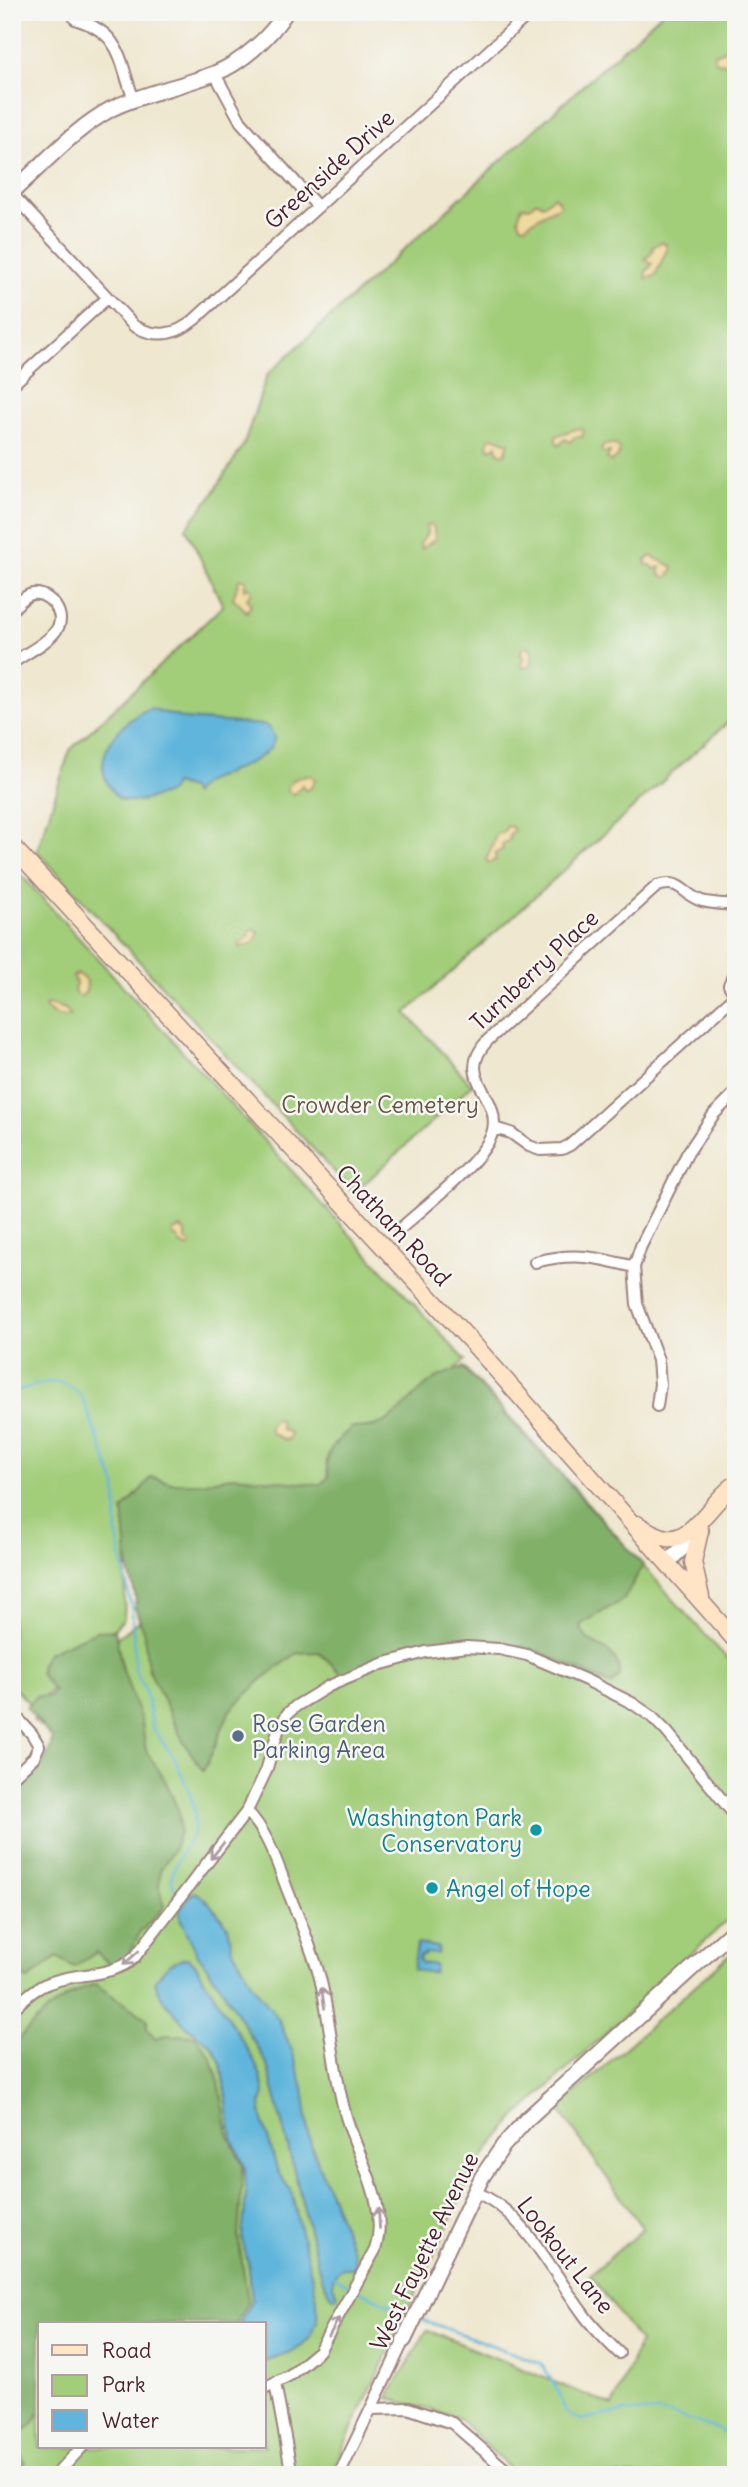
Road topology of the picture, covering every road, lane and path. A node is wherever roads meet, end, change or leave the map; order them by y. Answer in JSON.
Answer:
{"nodes":[{"id":1,"x":286,"y":12,"type":"edge"},
{"id":2,"x":531,"y":12,"type":"edge"},
{"id":3,"x":75,"y":19,"type":"dead end"},
{"id":4,"x":215,"y":74,"type":"junction"},
{"id":5,"x":134,"y":100,"type":"junction"},
{"id":6,"x":12,"y":193,"type":"edge"},
{"id":7,"x":318,"y":207,"type":"junction"},
{"id":8,"x":107,"y":298,"type":"junction"},
{"id":9,"x":12,"y":385,"type":"edge"},
{"id":10,"x":12,"y":610,"type":"edge"},
{"id":11,"x":12,"y":663,"type":"edge"},
{"id":12,"x":12,"y":846,"type":"edge"},
{"id":13,"x":736,"y":905,"type":"edge"},
{"id":14,"x":736,"y":969,"type":"edge"},
{"id":15,"x":735,"y":997,"type":"edge"},
{"id":16,"x":736,"y":1092,"type":"edge"},
{"id":17,"x":494,"y":1128,"type":"junction"},
{"id":18,"x":400,"y":1229,"type":"dead end"},
{"id":19,"x":535,"y":1262,"type":"dead end"},
{"id":20,"x":634,"y":1267,"type":"junction"},
{"id":21,"x":657,"y":1406,"type":"dead end"},
{"id":22,"x":736,"y":1486,"type":"edge"},
{"id":23,"x":628,"y":1519,"type":"junction"},
{"id":24,"x":700,"y":1531,"type":"junction"},
{"id":25,"x":667,"y":1563,"type":"junction"},
{"id":26,"x":705,"y":1606,"type":"junction"},
{"id":27,"x":736,"y":1641,"type":"edge"},
{"id":28,"x":12,"y":1712,"type":"edge"},
{"id":29,"x":12,"y":1778,"type":"edge"},
{"id":30,"x":247,"y":1811,"type":"junction"},
{"id":31,"x":736,"y":1817,"type":"edge"},
{"id":32,"x":736,"y":1928,"type":"edge"},
{"id":33,"x":12,"y":2010,"type":"edge"},
{"id":34,"x":475,"y":2192,"type":"junction"},
{"id":35,"x":404,"y":2340,"type":"joint"},
{"id":36,"x":619,"y":2353,"type":"dead end"},
{"id":37,"x":270,"y":2385,"type":"edge"},
{"id":38,"x":371,"y":2409,"type":"junction"},
{"id":39,"x":81,"y":2448,"type":"edge"},
{"id":40,"x":56,"y":2475,"type":"edge"},
{"id":41,"x":292,"y":2475,"type":"edge"},
{"id":42,"x":338,"y":2475,"type":"edge"},
{"id":43,"x":512,"y":2475,"type":"edge"}],
"edges":[{"from":1,"to":4,"type":"street"},
{"from":2,"to":7,"type":"street","name":"Greenside Drive"},
{"from":3,"to":5,"type":"street"},
{"from":4,"to":5,"type":"street"},
{"from":4,"to":7,"type":"street"},
{"from":5,"to":6,"type":"street"},
{"from":6,"to":8,"type":"street"},
{"from":7,"to":8,"type":"street","name":"Greenside Drive"},
{"from":8,"to":9,"type":"street"},
{"from":10,"to":11,"type":"street"},
{"from":12,"to":23,"type":"main road","name":"Chatham Road"},
{"from":13,"to":17,"type":"street","name":"Turnberry Place"},
{"from":14,"to":15,"type":"street"},
{"from":15,"to":17,"type":"street"},
{"from":16,"to":20,"type":"street"},
{"from":17,"to":18,"type":"street"},
{"from":19,"to":20,"type":"street"},
{"from":20,"to":21,"type":"street"},
{"from":22,"to":23,"type":"main road"},
{"from":22,"to":24,"type":"street"},
{"from":23,"to":25,"type":"main road","name":"Chatham Road"},
{"from":24,"to":25,"type":"street"},
{"from":24,"to":26,"type":"main road"},
{"from":25,"to":26,"type":"main road","name":"Chatham Road"},
{"from":26,"to":27,"type":"main road","name":"Chatham Road"},
{"from":28,"to":29,"type":"street"},
{"from":30,"to":31,"type":"street"},
{"from":30,"to":33,"type":"street","one_way":true},
{"from":37,"to":30,"type":"street","one_way":true},
{"from":32,"to":34,"type":"street","name":"West Fayette Avenue"},
{"from":34,"to":35,"type":"street","name":"West Fayette Avenue"},
{"from":34,"to":36,"type":"street","name":"Lookout Lane"},
{"from":35,"to":38,"type":"street","name":"West Fayette Avenue"},
{"from":37,"to":41,"type":"street"},
{"from":38,"to":42,"type":"street","name":"West Fayette Avenue"},
{"from":38,"to":43,"type":"street"},
{"from":39,"to":40,"type":"street"}]}
